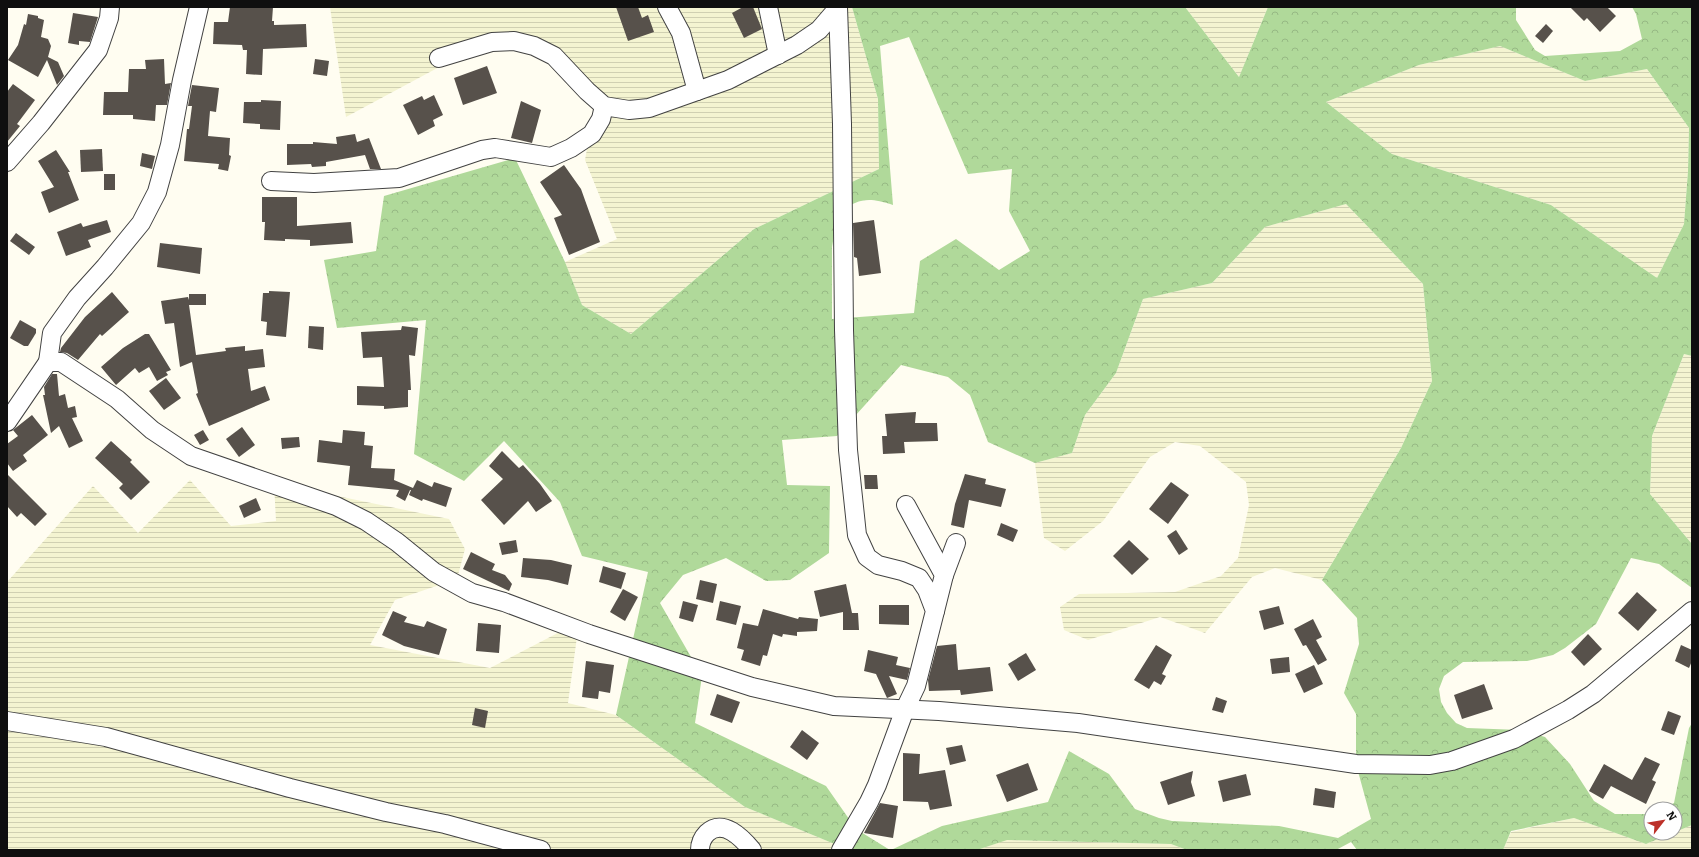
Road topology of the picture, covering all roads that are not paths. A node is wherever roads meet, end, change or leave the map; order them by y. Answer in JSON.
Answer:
{"nodes":[{"id":1,"x":110,"y":7,"type":"edge"},
{"id":2,"x":199,"y":7,"type":"edge"},
{"id":3,"x":667,"y":7,"type":"edge"},
{"id":4,"x":768,"y":7,"type":"edge"},
{"id":5,"x":838,"y":7,"type":"edge"},
{"id":6,"x":778,"y":55,"type":"junction"},
{"id":7,"x":439,"y":58,"type":"dead end"},
{"id":8,"x":697,"y":91,"type":"junction"},
{"id":9,"x":604,"y":106,"type":"junction"},
{"id":10,"x":7,"y":162,"type":"edge"},
{"id":11,"x":271,"y":181,"type":"dead end"},
{"id":12,"x":48,"y":362,"type":"junction"},
{"id":13,"x":7,"y":422,"type":"edge"},
{"id":14,"x":906,"y":505,"type":"dead end"},
{"id":15,"x":956,"y":543,"type":"dead end"},
{"id":16,"x":944,"y":575,"type":"junction"},
{"id":17,"x":935,"y":611,"type":"junction"},
{"id":18,"x":1692,"y":611,"type":"edge"},
{"id":19,"x":905,"y":709,"type":"junction"},
{"id":20,"x":7,"y":721,"type":"edge"},
{"id":21,"x":541,"y":850,"type":"edge"},
{"id":22,"x":700,"y":850,"type":"edge"},
{"id":23,"x":752,"y":850,"type":"edge"},
{"id":24,"x":841,"y":850,"type":"edge"}],
"edges":[{"from":1,"to":10,"type":"street"},
{"from":2,"to":12,"type":"street"},
{"from":3,"to":8,"type":"street"},
{"from":4,"to":6,"type":"street"},
{"from":5,"to":6,"type":"street"},
{"from":5,"to":17,"type":"street"},
{"from":6,"to":8,"type":"street"},
{"from":7,"to":9,"type":"street"},
{"from":8,"to":9,"type":"street"},
{"from":9,"to":11,"type":"street"},
{"from":12,"to":13,"type":"street"},
{"from":12,"to":19,"type":"street"},
{"from":14,"to":16,"type":"street"},
{"from":15,"to":16,"type":"street"},
{"from":16,"to":17,"type":"street"},
{"from":17,"to":19,"type":"street"},
{"from":18,"to":19,"type":"street"},
{"from":19,"to":24,"type":"street"},
{"from":20,"to":21,"type":"street"},
{"from":22,"to":23,"type":"street"}]}
